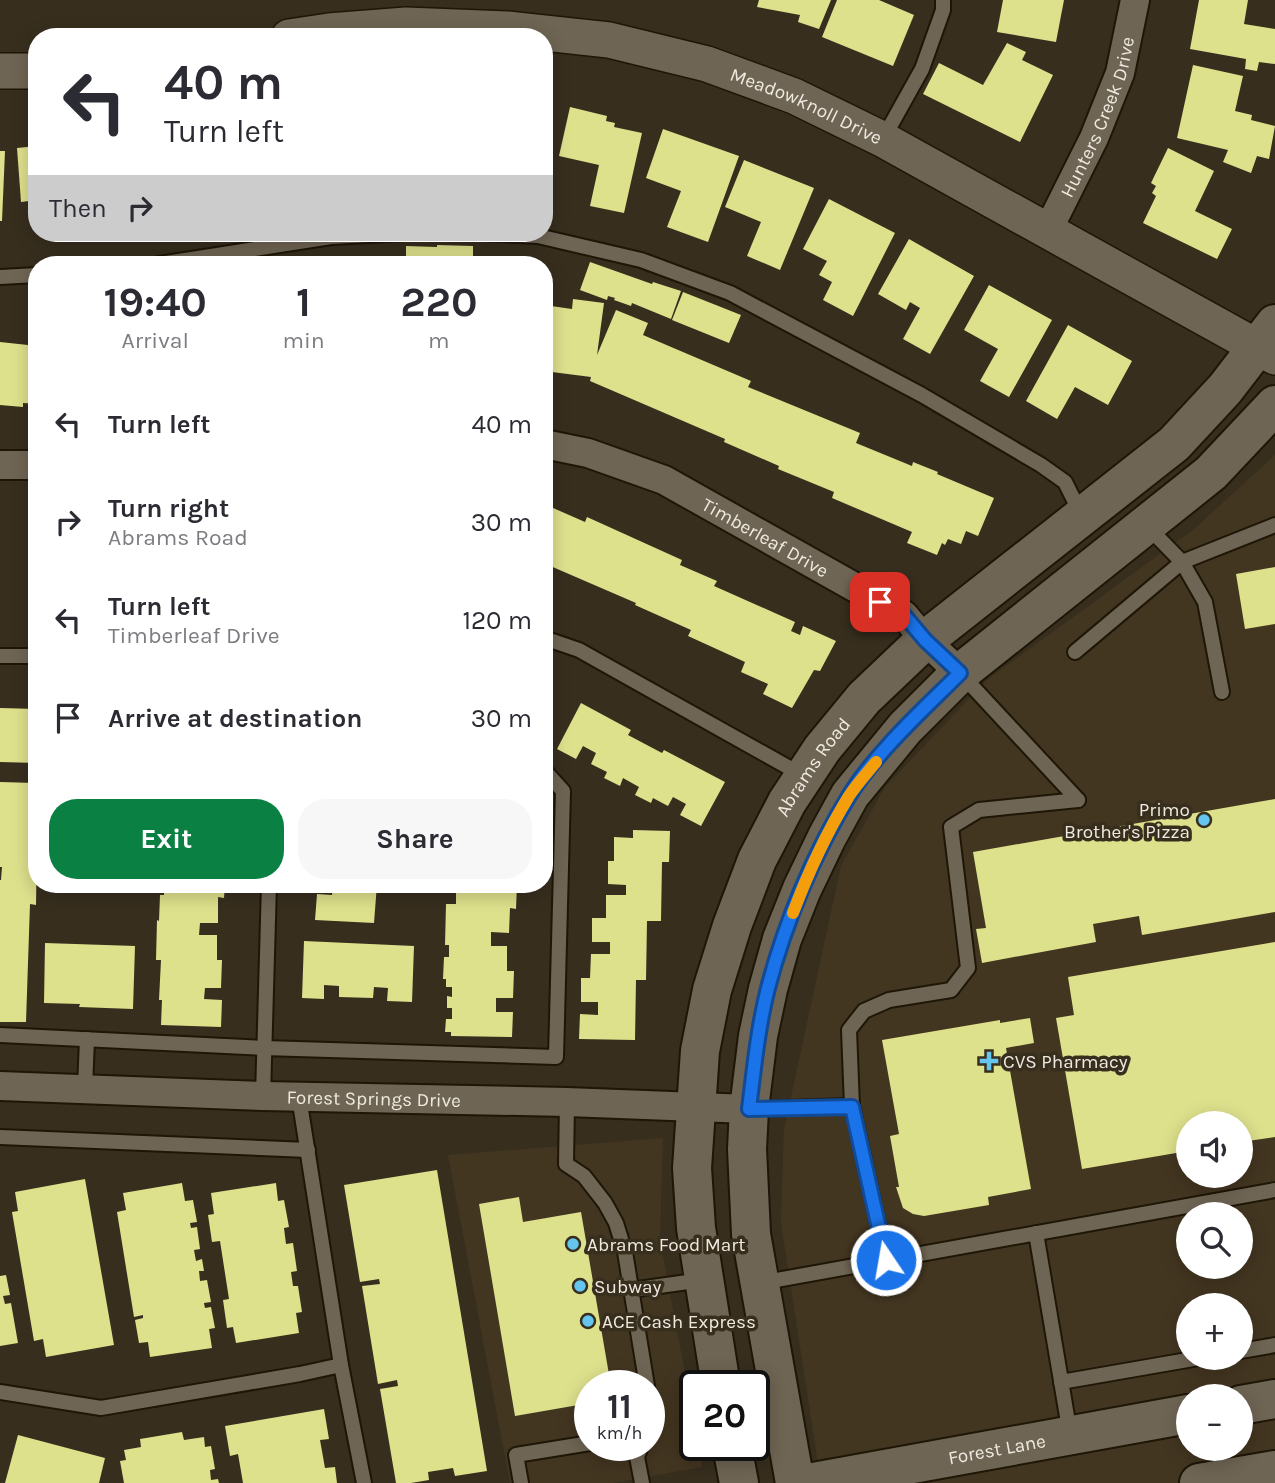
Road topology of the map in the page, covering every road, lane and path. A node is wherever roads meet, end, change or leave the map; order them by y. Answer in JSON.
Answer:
{"nodes":[{"id":1,"x":943,"y":0,"type":"edge"},
{"id":2,"x":1135,"y":0,"type":"edge"},
{"id":3,"x":368,"y":28,"type":"edge"},
{"id":4,"x":481,"y":28,"type":"edge"},
{"id":5,"x":553,"y":34,"type":"edge"},
{"id":6,"x":0,"y":71,"type":"edge"},
{"id":7,"x":28,"y":72,"type":"edge"},
{"id":8,"x":882,"y":139,"type":"junction"},
{"id":9,"x":1048,"y":230,"type":"junction"},
{"id":10,"x":553,"y":239,"type":"edge"},
{"id":11,"x":299,"y":242,"type":"edge"},
{"id":12,"x":210,"y":256,"type":"edge"},
{"id":13,"x":28,"y":275,"type":"edge"},
{"id":14,"x":0,"y":277,"type":"edge"},
{"id":15,"x":1270,"y":343,"type":"edge"},
{"id":16,"x":1275,"y":405,"type":"edge"},
{"id":17,"x":553,"y":446,"type":"edge"},
{"id":18,"x":0,"y":465,"type":"edge"},
{"id":19,"x":28,"y":465,"type":"edge"},
{"id":20,"x":1082,"y":516,"type":"junction"},
{"id":21,"x":1275,"y":525,"type":"edge"},
{"id":22,"x":1147,"y":526,"type":"junction"},
{"id":23,"x":1182,"y":562,"type":"junction"},
{"id":24,"x":925,"y":640,"type":"junction"},
{"id":25,"x":553,"y":641,"type":"edge"},
{"id":26,"x":1075,"y":652,"type":"dead end"},
{"id":27,"x":0,"y":656,"type":"edge"},
{"id":28,"x":28,"y":656,"type":"edge"},
{"id":29,"x":960,"y":673,"type":"junction"},
{"id":30,"x":1223,"y":692,"type":"dead end"},
{"id":31,"x":804,"y":776,"type":"junction"},
{"id":32,"x":553,"y":779,"type":"edge"},
{"id":33,"x":269,"y":893,"type":"edge"},
{"id":34,"x":0,"y":1035,"type":"edge"},
{"id":35,"x":87,"y":1039,"type":"junction"},
{"id":36,"x":264,"y":1048,"type":"junction"},
{"id":37,"x":0,"y":1086,"type":"edge"},
{"id":38,"x":85,"y":1088,"type":"junction"},
{"id":39,"x":263,"y":1096,"type":"junction"},
{"id":40,"x":299,"y":1097,"type":"junction"},
{"id":41,"x":567,"y":1102,"type":"junction"},
{"id":42,"x":695,"y":1107,"type":"junction"},
{"id":43,"x":852,"y":1107,"type":"junction"},
{"id":44,"x":749,"y":1109,"type":"junction"},
{"id":45,"x":0,"y":1138,"type":"edge"},
{"id":46,"x":308,"y":1150,"type":"junction"},
{"id":47,"x":1275,"y":1190,"type":"edge"},
{"id":48,"x":1036,"y":1233,"type":"junction"},
{"id":49,"x":886,"y":1260,"type":"junction"},
{"id":50,"x":704,"y":1280,"type":"junction"},
{"id":51,"x":759,"y":1283,"type":"junction"},
{"id":52,"x":631,"y":1290,"type":"junction"},
{"id":53,"x":1275,"y":1345,"type":"edge"},
{"id":54,"x":1253,"y":1349,"type":"edge"},
{"id":55,"x":1176,"y":1362,"type":"edge"},
{"id":56,"x":341,"y":1366,"type":"junction"},
{"id":57,"x":644,"y":1370,"type":"edge"},
{"id":58,"x":718,"y":1370,"type":"edge"},
{"id":59,"x":1061,"y":1382,"type":"junction"},
{"id":60,"x":0,"y":1392,"type":"edge"},
{"id":61,"x":1275,"y":1399,"type":"edge"},
{"id":62,"x":1253,"y":1403,"type":"edge"},
{"id":63,"x":1176,"y":1416,"type":"edge"},
{"id":64,"x":1070,"y":1436,"type":"junction"},
{"id":65,"x":574,"y":1446,"type":"edge"},
{"id":66,"x":638,"y":1461,"type":"edge"},
{"id":67,"x":735,"y":1461,"type":"edge"},
{"id":68,"x":1272,"y":1471,"type":"edge"},
{"id":69,"x":364,"y":1483,"type":"edge"},
{"id":70,"x":521,"y":1483,"type":"edge"},
{"id":71,"x":642,"y":1483,"type":"edge"},
{"id":72,"x":739,"y":1483,"type":"edge"},
{"id":73,"x":795,"y":1483,"type":"edge"},
{"id":74,"x":808,"y":1483,"type":"edge"},
{"id":75,"x":1199,"y":1483,"type":"edge"}],
"edges":[{"from":1,"to":8,"type":"lane"},
{"from":2,"to":9,"type":"street","name":"Hunters Creek Drive"},
{"from":3,"to":4,"type":"street","name":"Meadowknoll Drive"},
{"from":5,"to":8,"type":"street","name":"Meadowknoll Drive"},
{"from":6,"to":7,"type":"street"},
{"from":8,"to":9,"type":"street","name":"Meadowknoll Drive"},
{"from":9,"to":15,"type":"street","name":"Meadowknoll Drive"},
{"from":10,"to":20,"type":"lane"},
{"from":11,"to":12,"type":"lane"},
{"from":13,"to":14,"type":"lane"},
{"from":15,"to":20,"type":"main road","name":"Abrams Road"},
{"from":16,"to":22,"type":"main road"},
{"from":17,"to":24,"type":"street","name":"Timberleaf Drive"},
{"from":18,"to":19,"type":"street"},
{"from":20,"to":24,"type":"main road","name":"Abrams Road"},
{"from":21,"to":23,"type":"lane"},
{"from":22,"to":23,"type":"lane"},
{"from":22,"to":29,"type":"main road"},
{"from":23,"to":26,"type":"lane"},
{"from":23,"to":30,"type":"lane"},
{"from":24,"to":29,"type":"street","name":"Timberleaf Drive"},
{"from":24,"to":31,"type":"main road","name":"Abrams Road"},
{"from":25,"to":31,"type":"lane"},
{"from":27,"to":28,"type":"lane"},
{"from":29,"to":43,"type":"lane"},
{"from":29,"to":44,"type":"main road"},
{"from":31,"to":42,"type":"main road","name":"Abrams Road"},
{"from":32,"to":36,"type":"lane"},
{"from":33,"to":36,"type":"lane"},
{"from":34,"to":35,"type":"lane"},
{"from":35,"to":36,"type":"lane"},
{"from":35,"to":38,"type":"lane"},
{"from":36,"to":39,"type":"lane"},
{"from":37,"to":38,"type":"street","name":"Forest Springs Drive"},
{"from":38,"to":39,"type":"street","name":"Forest Springs Drive"},
{"from":39,"to":40,"type":"street","name":"Forest Springs Drive"},
{"from":40,"to":41,"type":"street","name":"Forest Springs Drive"},
{"from":40,"to":46,"type":"lane"},
{"from":41,"to":42,"type":"street","name":"Forest Springs Drive"},
{"from":41,"to":52,"type":"lane"},
{"from":42,"to":44,"type":"street","name":"Forest Springs Drive"},
{"from":42,"to":50,"type":"main road","name":"Abrams Road"},
{"from":43,"to":44,"type":"lane"},
{"from":43,"to":49,"type":"lane"},
{"from":44,"to":51,"type":"main road"},
{"from":45,"to":46,"type":"lane"},
{"from":46,"to":56,"type":"lane"},
{"from":47,"to":48,"type":"lane"},
{"from":48,"to":49,"type":"lane"},
{"from":48,"to":59,"type":"lane"},
{"from":49,"to":51,"type":"lane"},
{"from":50,"to":52,"type":"lane"},
{"from":50,"to":58,"type":"main road","name":"Abrams Road"},
{"from":51,"to":73,"type":"main road"},
{"from":52,"to":57,"type":"lane"},
{"from":53,"to":54,"type":"lane"},
{"from":55,"to":59,"type":"lane"},
{"from":56,"to":60,"type":"lane"},
{"from":56,"to":69,"type":"lane"},
{"from":59,"to":64,"type":"lane"},
{"from":61,"to":62,"type":"main road"},
{"from":63,"to":64,"type":"main road","name":"Forest Lane"},
{"from":64,"to":74,"type":"main road","name":"Forest Lane"},
{"from":65,"to":70,"type":"lane"},
{"from":66,"to":71,"type":"lane"},
{"from":67,"to":72,"type":"main road"},
{"from":68,"to":75,"type":"main road"}]}
